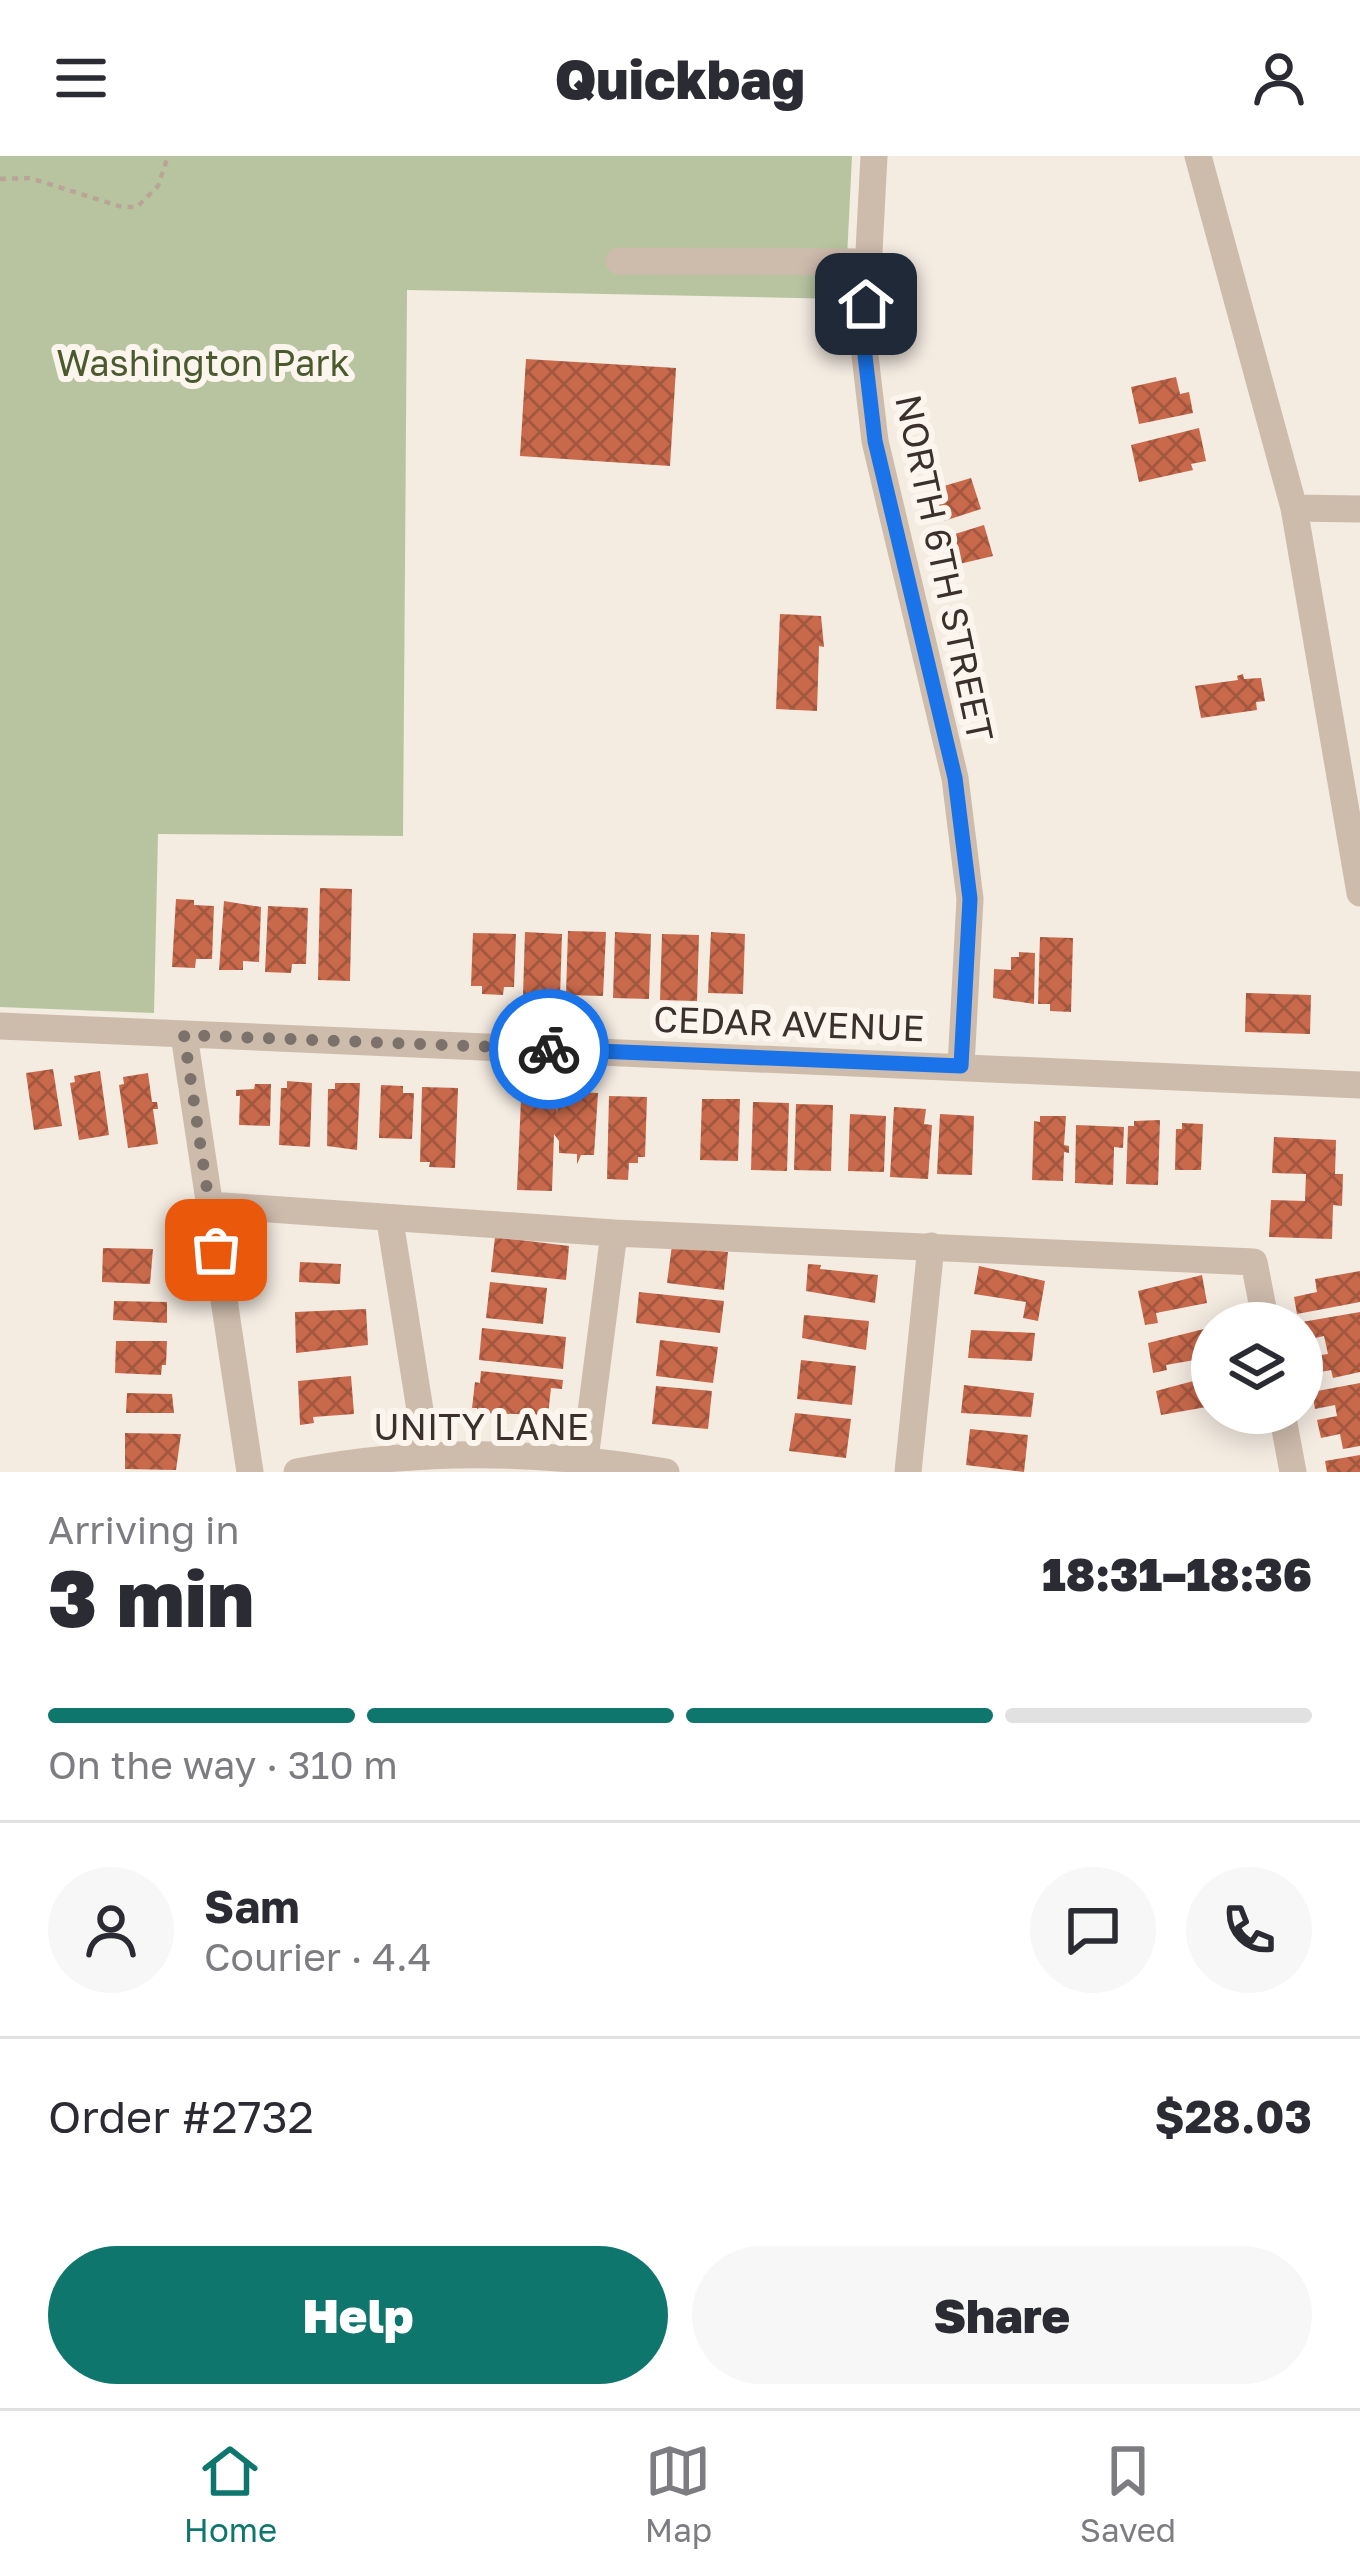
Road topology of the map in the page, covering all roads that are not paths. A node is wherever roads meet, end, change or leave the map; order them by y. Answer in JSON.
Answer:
{"nodes":[{"id":1,"x":874,"y":156,"type":"edge"},
{"id":2,"x":1198,"y":156,"type":"edge"},
{"id":3,"x":619,"y":261,"type":"dead end"},
{"id":4,"x":867,"y":262,"type":"junction"},
{"id":5,"x":1294,"y":508,"type":"junction"},
{"id":6,"x":1360,"y":509,"type":"edge"},
{"id":7,"x":1352,"y":804,"type":"edge"},
{"id":8,"x":1360,"y":892,"type":"edge"},
{"id":9,"x":0,"y":1027,"type":"edge"},
{"id":10,"x":184,"y":1035,"type":"junction"},
{"id":11,"x":961,"y":1066,"type":"junction"},
{"id":12,"x":1360,"y":1085,"type":"edge"},
{"id":13,"x":209,"y":1205,"type":"junction"},
{"id":14,"x":390,"y":1221,"type":"junction"},
{"id":15,"x":614,"y":1233,"type":"junction"},
{"id":16,"x":931,"y":1246,"type":"junction"},
{"id":17,"x":1262,"y":1302,"type":"edge"},
{"id":18,"x":1286,"y":1434,"type":"edge"},
{"id":19,"x":427,"y":1454,"type":"junction"},
{"id":20,"x":585,"y":1460,"type":"junction"},
{"id":21,"x":250,"y":1472,"type":"edge"},
{"id":22,"x":296,"y":1472,"type":"edge"},
{"id":23,"x":666,"y":1472,"type":"edge"},
{"id":24,"x":908,"y":1472,"type":"edge"},
{"id":25,"x":1292,"y":1472,"type":"edge"}],
"edges":[{"from":1,"to":4,"type":"street","name":"NORTH 6TH STREET"},
{"from":2,"to":5,"type":"street"},
{"from":3,"to":4,"type":"street"},
{"from":4,"to":11,"type":"street","name":"NORTH 6TH STREET"},
{"from":5,"to":6,"type":"street"},
{"from":5,"to":7,"type":"street"},
{"from":7,"to":8,"type":"street"},
{"from":9,"to":10,"type":"street","name":"CEDAR AVENUE"},
{"from":10,"to":11,"type":"street","name":"CEDAR AVENUE"},
{"from":10,"to":13,"type":"street"},
{"from":11,"to":12,"type":"street","name":"CEDAR AVENUE"},
{"from":13,"to":14,"type":"street"},
{"from":13,"to":21,"type":"street"},
{"from":14,"to":15,"type":"street"},
{"from":14,"to":19,"type":"street"},
{"from":15,"to":16,"type":"street"},
{"from":15,"to":20,"type":"street"},
{"from":16,"to":17,"type":"street"},
{"from":16,"to":24,"type":"street"},
{"from":18,"to":25,"type":"street"},
{"from":19,"to":20,"type":"street","name":"UNITY LANE"},
{"from":19,"to":22,"type":"street","name":"UNITY LANE"},
{"from":20,"to":23,"type":"street","name":"UNITY LANE"}]}
